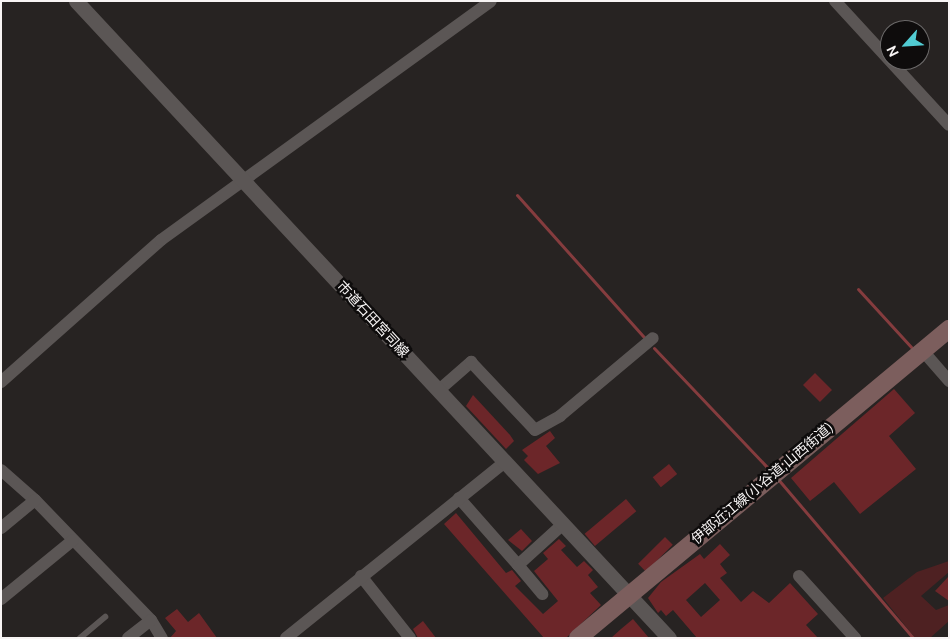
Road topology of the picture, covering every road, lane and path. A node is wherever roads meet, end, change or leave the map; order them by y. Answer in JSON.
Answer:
{"nodes":[{"id":1,"x":76,"y":1,"type":"edge"},
{"id":2,"x":491,"y":1,"type":"edge"},
{"id":3,"x":835,"y":1,"type":"edge"},
{"id":4,"x":949,"y":126,"type":"edge"},
{"id":5,"x":242,"y":180,"type":"junction"},
{"id":6,"x":949,"y":330,"type":"edge"},
{"id":7,"x":653,"y":338,"type":"dead end"},
{"id":8,"x":923,"y":351,"type":"junction"},
{"id":9,"x":949,"y":381,"type":"edge"},
{"id":10,"x":1,"y":382,"type":"edge"},
{"id":11,"x":438,"y":390,"type":"junction"},
{"id":12,"x":506,"y":462,"type":"junction"},
{"id":13,"x":1,"y":470,"type":"edge"},
{"id":14,"x":459,"y":498,"type":"junction"},
{"id":15,"x":36,"y":500,"type":"junction"},
{"id":16,"x":563,"y":524,"type":"junction"},
{"id":17,"x":1,"y":528,"type":"edge"},
{"id":18,"x":73,"y":540,"type":"junction"},
{"id":19,"x":518,"y":565,"type":"junction"},
{"id":20,"x":361,"y":576,"type":"junction"},
{"id":21,"x":799,"y":576,"type":"dead end"},
{"id":22,"x":542,"y":594,"type":"dead end"},
{"id":23,"x":628,"y":596,"type":"junction"},
{"id":24,"x":1,"y":598,"type":"edge"},
{"id":25,"x":105,"y":617,"type":"dead end"},
{"id":26,"x":151,"y":620,"type":"junction"},
{"id":27,"x":80,"y":638,"type":"edge"},
{"id":28,"x":128,"y":638,"type":"edge"},
{"id":29,"x":162,"y":638,"type":"edge"},
{"id":30,"x":286,"y":638,"type":"edge"},
{"id":31,"x":410,"y":638,"type":"edge"},
{"id":32,"x":578,"y":638,"type":"edge"},
{"id":33,"x":669,"y":638,"type":"edge"},
{"id":34,"x":855,"y":638,"type":"edge"}],
"edges":[{"from":1,"to":5,"type":"street","name":"市道石田宮司線"},
{"from":2,"to":5,"type":"street"},
{"from":3,"to":4,"type":"street"},
{"from":5,"to":10,"type":"street"},
{"from":5,"to":11,"type":"street","name":"市道石田宮司線"},
{"from":6,"to":8,"type":"main road","name":"伊部近江線(小谷道;山西街道)"},
{"from":7,"to":11,"type":"street"},
{"from":8,"to":9,"type":"street"},
{"from":8,"to":23,"type":"main road","name":"伊部近江線(小谷道;山西街道)"},
{"from":11,"to":12,"type":"street","name":"市道石田宮司線"},
{"from":12,"to":14,"type":"street"},
{"from":12,"to":16,"type":"street","name":"市道石田宮司線"},
{"from":13,"to":15,"type":"street"},
{"from":14,"to":19,"type":"street"},
{"from":14,"to":20,"type":"street"},
{"from":15,"to":17,"type":"street"},
{"from":15,"to":18,"type":"street"},
{"from":16,"to":19,"type":"street"},
{"from":16,"to":23,"type":"street","name":"市道石田宮司線"},
{"from":18,"to":24,"type":"street"},
{"from":18,"to":26,"type":"street"},
{"from":19,"to":22,"type":"street"},
{"from":20,"to":30,"type":"street"},
{"from":20,"to":31,"type":"street"},
{"from":21,"to":34,"type":"street"},
{"from":23,"to":32,"type":"main road","name":"伊部近江線(小谷道;山西街道)"},
{"from":23,"to":33,"type":"street","name":"市道石田宮司線"},
{"from":25,"to":27,"type":"lane"},
{"from":26,"to":28,"type":"street"},
{"from":26,"to":29,"type":"street"}]}
